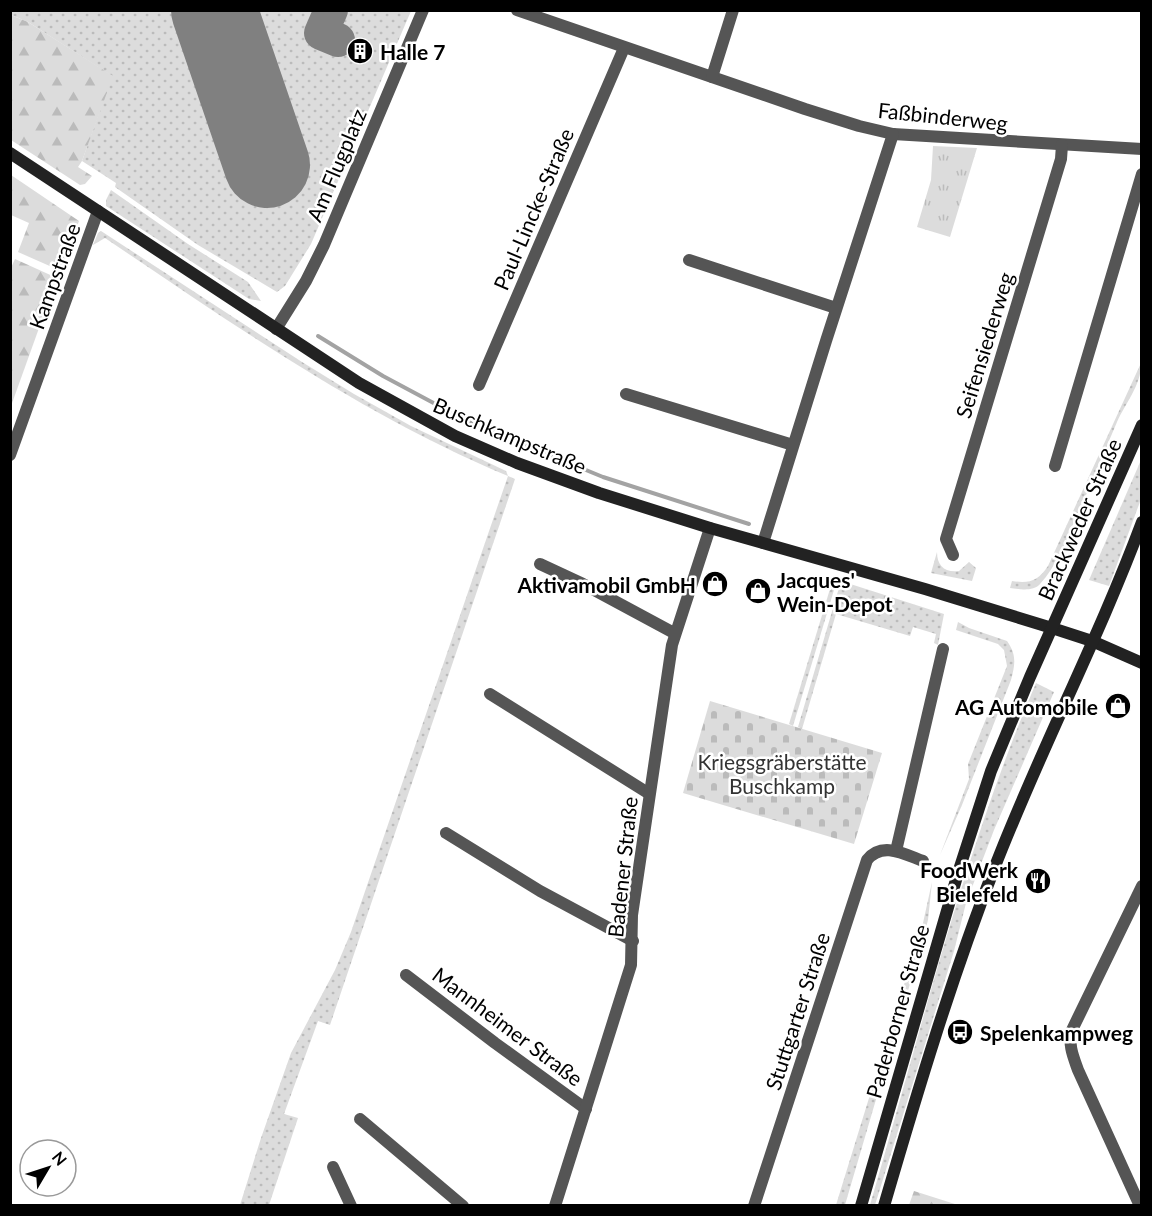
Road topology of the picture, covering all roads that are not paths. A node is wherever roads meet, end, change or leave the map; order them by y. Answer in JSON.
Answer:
{"nodes":[{"id":1,"x":423,"y":10,"type":"edge"},
{"id":2,"x":517,"y":10,"type":"edge"},
{"id":3,"x":733,"y":10,"type":"edge"},
{"id":4,"x":624,"y":48,"type":"junction"},
{"id":5,"x":712,"y":78,"type":"junction"},
{"id":6,"x":893,"y":134,"type":"junction"},
{"id":7,"x":1062,"y":145,"type":"junction"},
{"id":8,"x":1142,"y":149,"type":"edge"},
{"id":9,"x":10,"y":153,"type":"edge"},
{"id":10,"x":1142,"y":174,"type":"edge"},
{"id":11,"x":98,"y":212,"type":"junction"},
{"id":12,"x":689,"y":260,"type":"dead end"},
{"id":13,"x":836,"y":308,"type":"junction"},
{"id":14,"x":276,"y":329,"type":"junction"},
{"id":15,"x":479,"y":385,"type":"dead end"},
{"id":16,"x":626,"y":394,"type":"dead end"},
{"id":17,"x":1142,"y":425,"type":"edge"},
{"id":18,"x":793,"y":445,"type":"junction"},
{"id":19,"x":10,"y":455,"type":"edge"},
{"id":20,"x":1055,"y":466,"type":"dead end"},
{"id":21,"x":1142,"y":522,"type":"edge"},
{"id":22,"x":710,"y":528,"type":"junction"},
{"id":23,"x":764,"y":543,"type":"junction"},
{"id":24,"x":952,"y":555,"type":"dead end"},
{"id":25,"x":540,"y":564,"type":"dead end"},
{"id":26,"x":1052,"y":628,"type":"junction"},
{"id":27,"x":675,"y":633,"type":"junction"},
{"id":28,"x":1092,"y":641,"type":"junction"},
{"id":29,"x":942,"y":649,"type":"dead end"},
{"id":30,"x":1142,"y":663,"type":"edge"},
{"id":31,"x":490,"y":694,"type":"dead end"},
{"id":32,"x":648,"y":793,"type":"junction"},
{"id":33,"x":446,"y":833,"type":"dead end"},
{"id":34,"x":896,"y":851,"type":"junction"},
{"id":35,"x":923,"y":861,"type":"dead end"},
{"id":36,"x":1142,"y":886,"type":"edge"},
{"id":37,"x":633,"y":941,"type":"junction"},
{"id":38,"x":406,"y":975,"type":"dead end"},
{"id":39,"x":586,"y":1109,"type":"junction"},
{"id":40,"x":360,"y":1119,"type":"dead end"},
{"id":41,"x":333,"y":1167,"type":"dead end"},
{"id":42,"x":351,"y":1206,"type":"edge"},
{"id":43,"x":463,"y":1206,"type":"edge"},
{"id":44,"x":555,"y":1206,"type":"edge"},
{"id":45,"x":754,"y":1206,"type":"edge"},
{"id":46,"x":861,"y":1206,"type":"edge"},
{"id":47,"x":884,"y":1206,"type":"edge"},
{"id":48,"x":1140,"y":1206,"type":"edge"}],
"edges":[{"from":1,"to":14,"type":"street","name":"Am Flugplatz"},
{"from":2,"to":4,"type":"street","name":"Faßbinderweg"},
{"from":3,"to":5,"type":"street"},
{"from":4,"to":5,"type":"street","name":"Faßbinderweg"},
{"from":4,"to":15,"type":"street","name":"Paul-Lincke-Straße"},
{"from":5,"to":6,"type":"street","name":"Faßbinderweg"},
{"from":6,"to":7,"type":"street","name":"Faßbinderweg"},
{"from":6,"to":13,"type":"street"},
{"from":7,"to":8,"type":"street","name":"Faßbinderweg"},
{"from":7,"to":24,"type":"street","name":"Seifensiederweg"},
{"from":9,"to":11,"type":"main road","name":"Buschkampstraße"},
{"from":10,"to":20,"type":"street"},
{"from":11,"to":14,"type":"main road","name":"Buschkampstraße"},
{"from":11,"to":19,"type":"street","name":"Kampstraße"},
{"from":12,"to":13,"type":"street"},
{"from":13,"to":18,"type":"street"},
{"from":14,"to":22,"type":"main road","name":"Buschkampstraße"},
{"from":16,"to":18,"type":"street"},
{"from":17,"to":26,"type":"main road","name":"Brackweder Straße"},
{"from":18,"to":23,"type":"street"},
{"from":21,"to":28,"type":"main road"},
{"from":22,"to":23,"type":"main road","name":"Buschkampstraße"},
{"from":22,"to":27,"type":"street","name":"Badener Straße"},
{"from":23,"to":26,"type":"main road","name":"Buschkampstraße"},
{"from":25,"to":27,"type":"street"},
{"from":26,"to":28,"type":"main road","name":"Buschkampstraße"},
{"from":26,"to":46,"type":"main road","name":"Paderborner Straße"},
{"from":27,"to":32,"type":"street","name":"Badener Straße"},
{"from":28,"to":30,"type":"main road","name":"Buschkampstraße"},
{"from":28,"to":47,"type":"main road","name":"Paderborner Straße"},
{"from":29,"to":34,"type":"street"},
{"from":31,"to":32,"type":"street"},
{"from":32,"to":37,"type":"street","name":"Badener Straße"},
{"from":33,"to":37,"type":"street"},
{"from":34,"to":35,"type":"street"},
{"from":34,"to":45,"type":"street","name":"Stuttgarter Straße"},
{"from":36,"to":48,"type":"street"},
{"from":37,"to":39,"type":"street","name":"Badener Straße"},
{"from":38,"to":39,"type":"street","name":"Mannheimer Straße"},
{"from":39,"to":44,"type":"street","name":"Badener Straße"},
{"from":40,"to":43,"type":"street"},
{"from":41,"to":42,"type":"street"}]}
